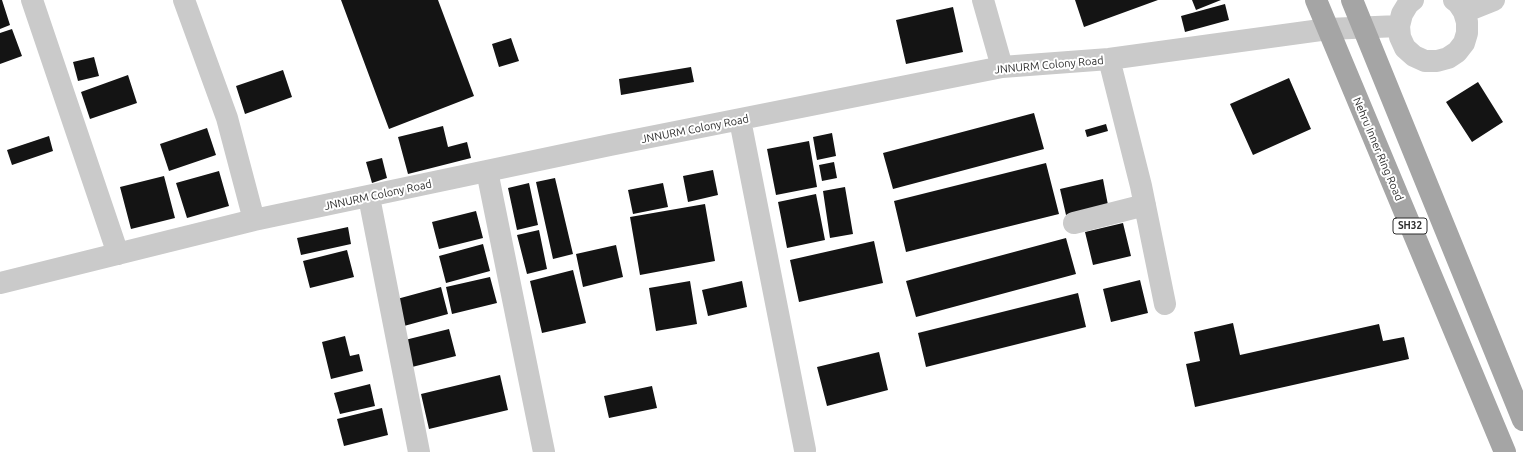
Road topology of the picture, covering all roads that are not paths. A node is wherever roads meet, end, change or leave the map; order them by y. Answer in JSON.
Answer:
{"nodes":[{"id":1,"x":32,"y":0,"type":"edge"},
{"id":2,"x":184,"y":0,"type":"edge"},
{"id":3,"x":983,"y":0,"type":"edge"},
{"id":4,"x":1316,"y":0,"type":"edge"},
{"id":5,"x":1352,"y":0,"type":"edge"},
{"id":6,"x":1413,"y":0,"type":"edge"},
{"id":7,"x":1494,"y":0,"type":"edge"},
{"id":8,"x":1459,"y":6,"type":"edge"},
{"id":9,"x":1399,"y":26,"type":"junction"},
{"id":10,"x":1363,"y":27,"type":"junction"},
{"id":11,"x":1328,"y":29,"type":"junction"},
{"id":12,"x":1109,"y":59,"type":"junction"},
{"id":13,"x":1002,"y":67,"type":"junction"},
{"id":14,"x":740,"y":120,"type":"junction"},
{"id":15,"x":487,"y":172,"type":"junction"},
{"id":16,"x":369,"y":197,"type":"junction"},
{"id":17,"x":1145,"y":205,"type":"junction"},
{"id":18,"x":254,"y":220,"type":"junction"},
{"id":19,"x":1074,"y":223,"type":"dead end"},
{"id":20,"x":118,"y":254,"type":"junction"},
{"id":21,"x":0,"y":283,"type":"edge"},
{"id":22,"x":1165,"y":304,"type":"dead end"},
{"id":23,"x":1523,"y":420,"type":"edge"},
{"id":24,"x":805,"y":450,"type":"dead end"},
{"id":25,"x":419,"y":452,"type":"edge"},
{"id":26,"x":544,"y":452,"type":"edge"},
{"id":27,"x":1505,"y":452,"type":"edge"}],
"edges":[{"from":1,"to":20,"type":"street"},
{"from":2,"to":18,"type":"street"},
{"from":3,"to":13,"type":"street"},
{"from":4,"to":11,"type":"main road","name":"Nehru Inner Ring Road","number":"SH32"},
{"from":5,"to":10,"type":"main road","number":"SH32"},
{"from":6,"to":9,"type":"street"},
{"from":7,"to":8,"type":"street"},
{"from":8,"to":9,"type":"street"},
{"from":9,"to":10,"type":"street","name":"JNNURM Colony Road"},
{"from":10,"to":11,"type":"street","name":"JNNURM Colony Road"},
{"from":10,"to":23,"type":"main road","number":"SH32"},
{"from":11,"to":12,"type":"street","name":"JNNURM Colony Road"},
{"from":11,"to":27,"type":"main road","name":"Nehru Inner Ring Road","number":"SH32"},
{"from":12,"to":13,"type":"street","name":"JNNURM Colony Road"},
{"from":12,"to":17,"type":"street"},
{"from":13,"to":14,"type":"street","name":"JNNURM Colony Road"},
{"from":14,"to":15,"type":"street","name":"JNNURM Colony Road"},
{"from":14,"to":24,"type":"street"},
{"from":15,"to":16,"type":"street","name":"JNNURM Colony Road"},
{"from":15,"to":26,"type":"street"},
{"from":16,"to":18,"type":"street","name":"JNNURM Colony Road"},
{"from":16,"to":25,"type":"street"},
{"from":17,"to":19,"type":"street"},
{"from":17,"to":22,"type":"street"},
{"from":18,"to":20,"type":"street","name":"JNNURM Colony Road"},
{"from":20,"to":21,"type":"street","name":"JNNURM Colony Road"}]}
